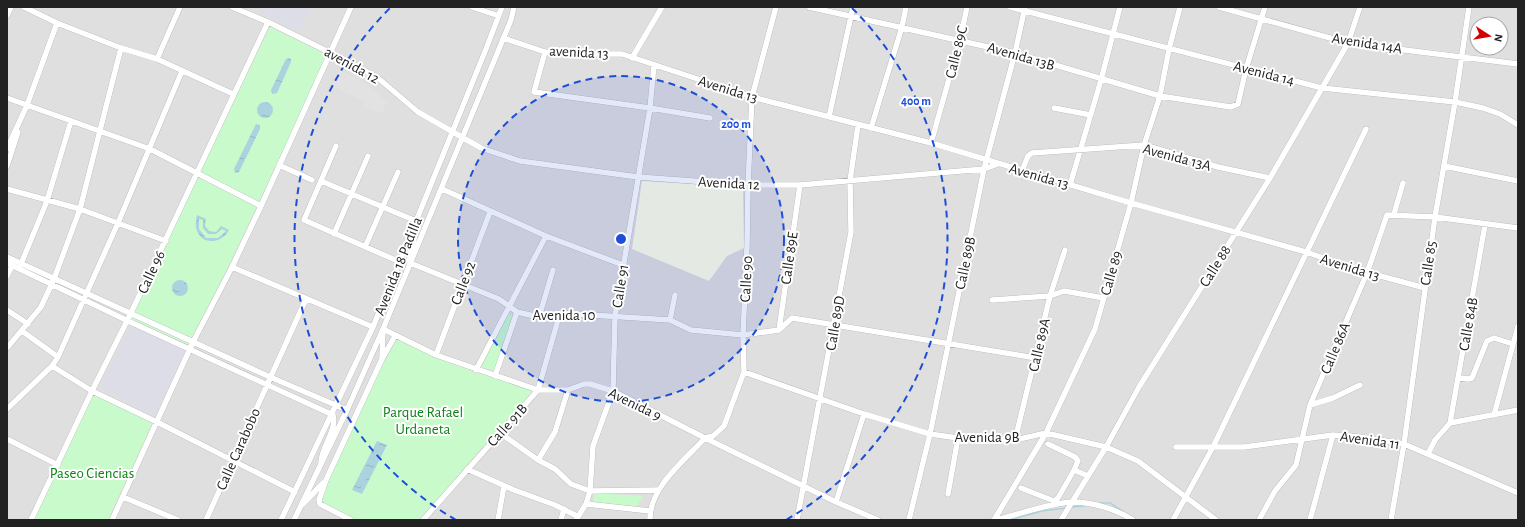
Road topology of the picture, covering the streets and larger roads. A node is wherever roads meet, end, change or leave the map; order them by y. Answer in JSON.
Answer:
{"nodes":[{"id":1,"x":11,"y":7,"type":"edge"},
{"id":2,"x":24,"y":7,"type":"edge"},
{"id":3,"x":180,"y":7,"type":"edge"},
{"id":4,"x":232,"y":7,"type":"edge"},
{"id":5,"x":351,"y":7,"type":"edge"},
{"id":6,"x":472,"y":7,"type":"edge"},
{"id":7,"x":502,"y":7,"type":"edge"},
{"id":8,"x":514,"y":7,"type":"edge"},
{"id":9,"x":518,"y":7,"type":"edge"},
{"id":10,"x":662,"y":7,"type":"edge"},
{"id":11,"x":776,"y":7,"type":"edge"},
{"id":12,"x":809,"y":7,"type":"edge"},
{"id":13,"x":853,"y":7,"type":"edge"},
{"id":14,"x":906,"y":7,"type":"edge"},
{"id":15,"x":967,"y":7,"type":"edge"},
{"id":16,"x":1010,"y":7,"type":"edge"},
{"id":17,"x":1120,"y":7,"type":"edge"},
{"id":18,"x":1180,"y":7,"type":"edge"},
{"id":19,"x":1219,"y":7,"type":"edge"},
{"id":20,"x":1266,"y":7,"type":"edge"},
{"id":21,"x":1360,"y":7,"type":"edge"},
{"id":22,"x":1469,"y":7,"type":"edge"},
{"id":23,"x":1025,"y":9,"type":"edge"},
{"id":24,"x":7,"y":15,"type":"edge"},
{"id":25,"x":500,"y":16,"type":"junction"},
{"id":26,"x":850,"y":17,"type":"junction"},
{"id":27,"x":1262,"y":19,"type":"junction"},
{"id":28,"x":511,"y":20,"type":"junction"},
{"id":29,"x":268,"y":22,"type":"junction"},
{"id":30,"x":57,"y":23,"type":"junction"},
{"id":31,"x":902,"y":27,"type":"junction"},
{"id":32,"x":1113,"y":34,"type":"junction"},
{"id":33,"x":503,"y":38,"type":"junction"},
{"id":34,"x":960,"y":40,"type":"junction"},
{"id":35,"x":1348,"y":43,"type":"junction"},
{"id":36,"x":121,"y":48,"type":"junction"},
{"id":37,"x":1169,"y":49,"type":"junction"},
{"id":38,"x":545,"y":52,"type":"junction"},
{"id":39,"x":330,"y":53,"type":"junction"},
{"id":40,"x":1015,"y":53,"type":"junction"},
{"id":41,"x":1461,"y":56,"type":"junction"},
{"id":42,"x":632,"y":58,"type":"junction"},
{"id":43,"x":157,"y":59,"type":"junction"},
{"id":44,"x":1518,"y":64,"type":"edge"},
{"id":45,"x":654,"y":65,"type":"junction"},
{"id":46,"x":1246,"y":69,"type":"junction"},
{"id":47,"x":182,"y":71,"type":"junction"},
{"id":48,"x":1101,"y":80,"type":"junction"},
{"id":49,"x":1322,"y":88,"type":"junction"},
{"id":50,"x":233,"y":94,"type":"junction"},
{"id":51,"x":1160,"y":96,"type":"junction"},
{"id":52,"x":752,"y":97,"type":"junction"},
{"id":53,"x":7,"y":98,"type":"edge"},
{"id":54,"x":1455,"y":102,"type":"junction"},
{"id":55,"x":27,"y":105,"type":"junction"},
{"id":56,"x":650,"y":108,"type":"junction"},
{"id":57,"x":1054,"y":108,"type":"dead end"},
{"id":58,"x":1091,"y":115,"type":"junction"},
{"id":59,"x":829,"y":117,"type":"junction"},
{"id":60,"x":710,"y":118,"type":"dead end"},
{"id":61,"x":71,"y":121,"type":"junction"},
{"id":62,"x":858,"y":125,"type":"junction"},
{"id":63,"x":1518,"y":125,"type":"edge"},
{"id":64,"x":871,"y":128,"type":"junction"},
{"id":65,"x":1366,"y":129,"type":"dead end"},
{"id":66,"x":99,"y":131,"type":"junction"},
{"id":67,"x":452,"y":132,"type":"junction"},
{"id":68,"x":463,"y":137,"type":"junction"},
{"id":69,"x":931,"y":143,"type":"junction"},
{"id":70,"x":1144,"y":145,"type":"junction"},
{"id":71,"x":336,"y":146,"type":"dead end"},
{"id":72,"x":7,"y":148,"type":"edge"},
{"id":73,"x":150,"y":149,"type":"junction"},
{"id":74,"x":1082,"y":149,"type":"junction"},
{"id":75,"x":368,"y":156,"type":"dead end"},
{"id":76,"x":988,"y":160,"type":"junction"},
{"id":77,"x":998,"y":164,"type":"junction"},
{"id":78,"x":279,"y":165,"type":"junction"},
{"id":79,"x":7,"y":166,"type":"edge"},
{"id":80,"x":1444,"y":166,"type":"junction"},
{"id":81,"x":984,"y":169,"type":"junction"},
{"id":82,"x":1022,"y":171,"type":"junction"},
{"id":83,"x":398,"y":172,"type":"dead end"},
{"id":84,"x":197,"y":175,"type":"junction"},
{"id":85,"x":638,"y":176,"type":"junction"},
{"id":86,"x":1270,"y":178,"type":"junction"},
{"id":87,"x":312,"y":180,"type":"dead end"},
{"id":88,"x":321,"y":181,"type":"junction"},
{"id":89,"x":850,"y":181,"type":"junction"},
{"id":90,"x":1518,"y":181,"type":"edge"},
{"id":91,"x":1403,"y":184,"type":"dead end"},
{"id":92,"x":748,"y":185,"type":"junction"},
{"id":93,"x":800,"y":185,"type":"junction"},
{"id":94,"x":1070,"y":185,"type":"junction"},
{"id":95,"x":7,"y":189,"type":"edge"},
{"id":96,"x":442,"y":189,"type":"junction"},
{"id":97,"x":351,"y":194,"type":"junction"},
{"id":98,"x":47,"y":201,"type":"junction"},
{"id":99,"x":1130,"y":203,"type":"junction"},
{"id":100,"x":261,"y":206,"type":"junction"},
{"id":101,"x":382,"y":207,"type":"junction"},
{"id":102,"x":80,"y":209,"type":"junction"},
{"id":103,"x":490,"y":212,"type":"junction"},
{"id":104,"x":1394,"y":214,"type":"junction"},
{"id":105,"x":1435,"y":217,"type":"junction"},
{"id":106,"x":416,"y":221,"type":"junction"},
{"id":107,"x":118,"y":223,"type":"junction"},
{"id":108,"x":1485,"y":225,"type":"junction"},
{"id":109,"x":1518,"y":228,"type":"edge"},
{"id":110,"x":1236,"y":233,"type":"junction"},
{"id":111,"x":334,"y":234,"type":"junction"},
{"id":112,"x":546,"y":236,"type":"junction"},
{"id":113,"x":166,"y":241,"type":"junction"},
{"id":114,"x":365,"y":247,"type":"junction"},
{"id":115,"x":1065,"y":250,"type":"dead end"},
{"id":116,"x":1306,"y":252,"type":"junction"},
{"id":117,"x":7,"y":257,"type":"edge"},
{"id":118,"x":400,"y":262,"type":"junction"},
{"id":119,"x":410,"y":263,"type":"junction"},
{"id":120,"x":10,"y":264,"type":"edge"},
{"id":121,"x":22,"y":264,"type":"junction"},
{"id":122,"x":623,"y":265,"type":"junction"},
{"id":123,"x":232,"y":267,"type":"junction"},
{"id":124,"x":553,"y":270,"type":"dead end"},
{"id":125,"x":1367,"y":273,"type":"junction"},
{"id":126,"x":7,"y":276,"type":"edge"},
{"id":127,"x":53,"y":282,"type":"junction"},
{"id":128,"x":463,"y":283,"type":"junction"},
{"id":129,"x":1425,"y":288,"type":"junction"},
{"id":130,"x":86,"y":293,"type":"junction"},
{"id":131,"x":675,"y":295,"type":"dead end"},
{"id":132,"x":1050,"y":296,"type":"junction"},
{"id":133,"x":1104,"y":298,"type":"junction"},
{"id":134,"x":83,"y":299,"type":"junction"},
{"id":135,"x":306,"y":299,"type":"junction"},
{"id":136,"x":992,"y":300,"type":"dead end"},
{"id":137,"x":509,"y":305,"type":"junction"},
{"id":138,"x":7,"y":310,"type":"edge"},
{"id":139,"x":517,"y":312,"type":"junction"},
{"id":140,"x":560,"y":312,"type":"junction"},
{"id":141,"x":131,"y":313,"type":"junction"},
{"id":142,"x":616,"y":316,"type":"junction"},
{"id":143,"x":539,"y":317,"type":"junction"},
{"id":144,"x":126,"y":320,"type":"junction"},
{"id":145,"x":670,"y":320,"type":"junction"},
{"id":146,"x":28,"y":324,"type":"junction"},
{"id":147,"x":835,"y":324,"type":"junction"},
{"id":148,"x":1518,"y":326,"type":"edge"},
{"id":149,"x":373,"y":327,"type":"junction"},
{"id":150,"x":383,"y":329,"type":"junction"},
{"id":151,"x":779,"y":330,"type":"junction"},
{"id":152,"x":22,"y":331,"type":"junction"},
{"id":153,"x":743,"y":334,"type":"junction"},
{"id":154,"x":395,"y":336,"type":"junction"},
{"id":155,"x":193,"y":342,"type":"junction"},
{"id":156,"x":949,"y":344,"type":"junction"},
{"id":157,"x":1513,"y":344,"type":"junction"},
{"id":158,"x":7,"y":348,"type":"edge"},
{"id":159,"x":190,"y":349,"type":"junction"},
{"id":160,"x":1512,"y":350,"type":"junction"},
{"id":161,"x":1518,"y":351,"type":"edge"},
{"id":162,"x":436,"y":355,"type":"junction"},
{"id":163,"x":58,"y":357,"type":"junction"},
{"id":164,"x":1036,"y":358,"type":"junction"},
{"id":165,"x":382,"y":359,"type":"junction"},
{"id":166,"x":52,"y":366,"type":"junction"},
{"id":167,"x":476,"y":370,"type":"junction"},
{"id":168,"x":744,"y":372,"type":"junction"},
{"id":169,"x":495,"y":376,"type":"junction"},
{"id":170,"x":270,"y":377,"type":"junction"},
{"id":171,"x":1458,"y":378,"type":"junction"},
{"id":172,"x":267,"y":385,"type":"junction"},
{"id":173,"x":1360,"y":385,"type":"dead end"},
{"id":174,"x":538,"y":390,"type":"junction"},
{"id":175,"x":568,"y":390,"type":"junction"},
{"id":176,"x":92,"y":391,"type":"junction"},
{"id":177,"x":613,"y":391,"type":"junction"},
{"id":178,"x":820,"y":399,"type":"junction"},
{"id":179,"x":1310,"y":406,"type":"junction"},
{"id":180,"x":337,"y":407,"type":"junction"},
{"id":181,"x":7,"y":409,"type":"edge"},
{"id":182,"x":347,"y":410,"type":"junction"},
{"id":183,"x":1518,"y":410,"type":"edge"},
{"id":184,"x":864,"y":414,"type":"junction"},
{"id":185,"x":333,"y":415,"type":"junction"},
{"id":186,"x":1494,"y":415,"type":"junction"},
{"id":187,"x":157,"y":422,"type":"junction"},
{"id":188,"x":1450,"y":424,"type":"junction"},
{"id":189,"x":500,"y":433,"type":"junction"},
{"id":190,"x":930,"y":434,"type":"junction"},
{"id":191,"x":1046,"y":434,"type":"junction"},
{"id":192,"x":1333,"y":435,"type":"junction"},
{"id":193,"x":705,"y":438,"type":"junction"},
{"id":194,"x":958,"y":438,"type":"junction"},
{"id":195,"x":1302,"y":438,"type":"junction"},
{"id":196,"x":7,"y":439,"type":"edge"},
{"id":197,"x":1015,"y":440,"type":"junction"},
{"id":198,"x":1048,"y":444,"type":"dead end"},
{"id":199,"x":1404,"y":444,"type":"junction"},
{"id":200,"x":1106,"y":447,"type":"junction"},
{"id":201,"x":1176,"y":447,"type":"dead end"},
{"id":202,"x":1213,"y":447,"type":"junction"},
{"id":203,"x":1428,"y":454,"type":"junction"},
{"id":204,"x":234,"y":460,"type":"junction"},
{"id":205,"x":538,"y":460,"type":"junction"},
{"id":206,"x":58,"y":465,"type":"junction"},
{"id":207,"x":321,"y":466,"type":"junction"},
{"id":208,"x":467,"y":469,"type":"junction"},
{"id":209,"x":1074,"y":470,"type":"junction"},
{"id":210,"x":1088,"y":476,"type":"junction"},
{"id":211,"x":326,"y":480,"type":"junction"},
{"id":212,"x":504,"y":486,"type":"junction"},
{"id":213,"x":804,"y":486,"type":"junction"},
{"id":214,"x":1021,"y":488,"type":"dead end"},
{"id":215,"x":657,"y":490,"type":"junction"},
{"id":216,"x":590,"y":491,"type":"junction"},
{"id":217,"x":295,"y":492,"type":"junction"},
{"id":218,"x":1518,"y":493,"type":"edge"},
{"id":219,"x":948,"y":494,"type":"dead end"},
{"id":220,"x":123,"y":497,"type":"junction"},
{"id":221,"x":1186,"y":498,"type":"junction"},
{"id":222,"x":836,"y":502,"type":"junction"},
{"id":223,"x":1072,"y":502,"type":"junction"},
{"id":224,"x":586,"y":504,"type":"junction"},
{"id":225,"x":299,"y":509,"type":"junction"},
{"id":226,"x":564,"y":509,"type":"junction"},
{"id":227,"x":650,"y":511,"type":"junction"},
{"id":228,"x":576,"y":518,"type":"edge"},
{"id":229,"x":31,"y":520,"type":"edge"},
{"id":230,"x":112,"y":520,"type":"edge"},
{"id":231,"x":178,"y":520,"type":"edge"},
{"id":232,"x":206,"y":520,"type":"edge"},
{"id":233,"x":281,"y":520,"type":"edge"},
{"id":234,"x":294,"y":520,"type":"edge"},
{"id":235,"x":351,"y":520,"type":"edge"},
{"id":236,"x":423,"y":520,"type":"edge"},
{"id":237,"x":498,"y":520,"type":"edge"},
{"id":238,"x":561,"y":520,"type":"edge"},
{"id":239,"x":650,"y":520,"type":"edge"},
{"id":240,"x":797,"y":520,"type":"edge"},
{"id":241,"x":878,"y":520,"type":"edge"},
{"id":242,"x":909,"y":520,"type":"edge"},
{"id":243,"x":994,"y":520,"type":"edge"},
{"id":244,"x":997,"y":520,"type":"edge"},
{"id":245,"x":1061,"y":520,"type":"edge"},
{"id":246,"x":1133,"y":520,"type":"edge"},
{"id":247,"x":1173,"y":520,"type":"edge"},
{"id":248,"x":1216,"y":520,"type":"edge"},
{"id":249,"x":1259,"y":520,"type":"edge"},
{"id":250,"x":1310,"y":520,"type":"edge"},
{"id":251,"x":1391,"y":520,"type":"edge"}],
"edges":[{"from":1,"to":24,"type":"street"},
{"from":2,"to":30,"type":"street"},
{"from":3,"to":43,"type":"street"},
{"from":4,"to":29,"type":"street","name":"avenida 12"},
{"from":5,"to":39,"type":"street"},
{"from":6,"to":25,"type":"street"},
{"from":7,"to":25,"type":"street","name":"Avenida 18 Padilla"},
{"from":8,"to":28,"type":"street","name":"Avenida 18 Padilla"},
{"from":9,"to":28,"type":"street"},
{"from":10,"to":42,"type":"street"},
{"from":11,"to":52,"type":"street","name":"Calle 90"},
{"from":12,"to":26,"type":"street","name":"Avenida 13B"},
{"from":13,"to":26,"type":"street"},
{"from":14,"to":31,"type":"street"},
{"from":15,"to":34,"type":"street","name":"Calle 89C"},
{"from":16,"to":23,"type":"street","name":"Avenida 14"},
{"from":17,"to":32,"type":"street"},
{"from":18,"to":37,"type":"street","name":"Calle 89"},
{"from":19,"to":27,"type":"street","name":"Avenida 14A"},
{"from":20,"to":27,"type":"street"},
{"from":21,"to":35,"type":"street","name":"Calle 88"},
{"from":22,"to":41,"type":"street","name":"Calle 85"},
{"from":23,"to":32,"type":"street","name":"Avenida 14"},
{"from":23,"to":40,"type":"street","name":"Calle 89B"},
{"from":25,"to":67,"type":"street","name":"Avenida 18 Padilla"},
{"from":26,"to":31,"type":"street","name":"Avenida 13B"},
{"from":26,"to":59,"type":"street"},
{"from":27,"to":35,"type":"street","name":"Avenida 14A"},
{"from":27,"to":46,"type":"street"},
{"from":28,"to":33,"type":"street","name":"Avenida 18 Padilla"},
{"from":29,"to":39,"type":"street","name":"avenida 12"},
{"from":29,"to":50,"type":"street","name":"Calle 96"},
{"from":30,"to":36,"type":"street"},
{"from":30,"to":55,"type":"street"},
{"from":31,"to":34,"type":"street","name":"Avenida 13B"},
{"from":31,"to":64,"type":"street"},
{"from":32,"to":37,"type":"street","name":"Avenida 14"},
{"from":32,"to":48,"type":"street"},
{"from":33,"to":38,"type":"street","name":"avenida 13"},
{"from":33,"to":68,"type":"street","name":"Avenida 18 Padilla"},
{"from":34,"to":40,"type":"street","name":"Avenida 13B"},
{"from":34,"to":69,"type":"street","name":"Calle 89C"},
{"from":35,"to":41,"type":"street","name":"Avenida 14A"},
{"from":35,"to":49,"type":"street","name":"Calle 88"},
{"from":36,"to":43,"type":"street"},
{"from":36,"to":66,"type":"street"},
{"from":37,"to":46,"type":"street","name":"Avenida 14"},
{"from":37,"to":51,"type":"street","name":"Calle 89"},
{"from":38,"to":42,"type":"street","name":"avenida 13"},
{"from":38,"to":56,"type":"street"},
{"from":39,"to":67,"type":"street","name":"avenida 12"},
{"from":39,"to":78,"type":"street"},
{"from":40,"to":48,"type":"street","name":"Avenida 13B"},
{"from":40,"to":76,"type":"street","name":"Calle 89B"},
{"from":41,"to":44,"type":"street","name":"Avenida 14A"},
{"from":41,"to":54,"type":"street","name":"Calle 85"},
{"from":42,"to":45,"type":"street","name":"avenida 13"},
{"from":43,"to":47,"type":"street"},
{"from":45,"to":52,"type":"street","name":"Avenida 13"},
{"from":45,"to":56,"type":"street","name":"Calle 91"},
{"from":46,"to":49,"type":"street","name":"Avenida 14"},
{"from":46,"to":51,"type":"street","name":"Avenida 13B"},
{"from":47,"to":50,"type":"street"},
{"from":47,"to":73,"type":"street"},
{"from":48,"to":51,"type":"street","name":"Avenida 13B"},
{"from":48,"to":58,"type":"street"},
{"from":49,"to":54,"type":"street","name":"Avenida 14"},
{"from":49,"to":86,"type":"street","name":"Calle 88"},
{"from":50,"to":84,"type":"street","name":"Calle 96"},
{"from":51,"to":70,"type":"street","name":"Calle 89"},
{"from":52,"to":59,"type":"street","name":"Avenida 13"},
{"from":52,"to":92,"type":"street","name":"Calle 90"},
{"from":53,"to":55,"type":"street"},
{"from":54,"to":63,"type":"street","name":"Avenida 14"},
{"from":54,"to":80,"type":"street","name":"Calle 85"},
{"from":55,"to":61,"type":"street"},
{"from":55,"to":72,"type":"street"},
{"from":55,"to":79,"type":"street"},
{"from":56,"to":60,"type":"street"},
{"from":56,"to":85,"type":"street","name":"Calle 91"},
{"from":57,"to":58,"type":"street"},
{"from":58,"to":74,"type":"street"},
{"from":59,"to":62,"type":"street","name":"Avenida 13"},
{"from":61,"to":66,"type":"street"},
{"from":61,"to":98,"type":"street"},
{"from":62,"to":64,"type":"street","name":"Avenida 13"},
{"from":62,"to":89,"type":"street","name":"Calle 89D"},
{"from":64,"to":69,"type":"street","name":"Avenida 13"},
{"from":65,"to":116,"type":"street"},
{"from":66,"to":73,"type":"street"},
{"from":66,"to":102,"type":"street"},
{"from":67,"to":68,"type":"street","name":"avenida 12"},
{"from":67,"to":106,"type":"street","name":"Avenida 18 Padilla"},
{"from":68,"to":85,"type":"street","name":"Avenida 12"},
{"from":68,"to":96,"type":"street","name":"Avenida 18 Padilla"},
{"from":69,"to":76,"type":"street","name":"Avenida 13"},
{"from":70,"to":74,"type":"street","name":"Avenida 13A"},
{"from":70,"to":86,"type":"street","name":"Avenida 13A"},
{"from":70,"to":99,"type":"street","name":"Calle 89"},
{"from":71,"to":88,"type":"street"},
{"from":73,"to":84,"type":"street"},
{"from":73,"to":107,"type":"street"},
{"from":74,"to":82,"type":"street","name":"Avenida 13A"},
{"from":74,"to":94,"type":"street"},
{"from":75,"to":97,"type":"street"},
{"from":76,"to":77,"type":"street","name":"Avenida 13"},
{"from":76,"to":81,"type":"street","name":"Calle 89B"},
{"from":77,"to":81,"type":"street","name":"Avenida 12"},
{"from":77,"to":82,"type":"street","name":"Avenida 13"},
{"from":78,"to":87,"type":"street"},
{"from":78,"to":100,"type":"street"},
{"from":80,"to":90,"type":"street"},
{"from":80,"to":105,"type":"street","name":"Calle 85"},
{"from":81,"to":89,"type":"street","name":"Avenida 12"},
{"from":81,"to":156,"type":"street","name":"Calle 89B"},
{"from":82,"to":94,"type":"street","name":"Avenida 13"},
{"from":83,"to":101,"type":"street"},
{"from":84,"to":100,"type":"street"},
{"from":84,"to":113,"type":"street","name":"Calle 96"},
{"from":85,"to":92,"type":"street","name":"Avenida 12"},
{"from":85,"to":122,"type":"street","name":"Calle 91"},
{"from":86,"to":110,"type":"street","name":"Calle 88"},
{"from":88,"to":97,"type":"street"},
{"from":88,"to":111,"type":"street"},
{"from":89,"to":93,"type":"street","name":"Avenida 12"},
{"from":89,"to":147,"type":"street","name":"Calle 89D"},
{"from":91,"to":104,"type":"street"},
{"from":92,"to":93,"type":"street","name":"Avenida 12"},
{"from":92,"to":153,"type":"street","name":"Calle 90"},
{"from":93,"to":151,"type":"street","name":"Calle 89E"},
{"from":94,"to":99,"type":"street","name":"Avenida 13"},
{"from":95,"to":98,"type":"street"},
{"from":96,"to":103,"type":"street"},
{"from":96,"to":119,"type":"street","name":"Avenida 18 Padilla"},
{"from":97,"to":101,"type":"street"},
{"from":97,"to":111,"type":"street"},
{"from":98,"to":102,"type":"street"},
{"from":98,"to":121,"type":"street"},
{"from":99,"to":110,"type":"street","name":"Avenida 13"},
{"from":99,"to":133,"type":"street","name":"Calle 89"},
{"from":100,"to":123,"type":"street"},
{"from":101,"to":106,"type":"street"},
{"from":101,"to":114,"type":"street"},
{"from":102,"to":107,"type":"street"},
{"from":102,"to":127,"type":"street"},
{"from":103,"to":112,"type":"street"},
{"from":103,"to":128,"type":"street","name":"Calle 92"},
{"from":104,"to":105,"type":"street"},
{"from":104,"to":125,"type":"street","name":"Calle 86A"},
{"from":105,"to":108,"type":"street"},
{"from":105,"to":129,"type":"street","name":"Calle 85"},
{"from":106,"to":118,"type":"street","name":"Avenida 18 Padilla"},
{"from":106,"to":119,"type":"street"},
{"from":107,"to":113,"type":"street"},
{"from":107,"to":130,"type":"street"},
{"from":108,"to":109,"type":"street"},
{"from":108,"to":171,"type":"street","name":"Calle 84B"},
{"from":110,"to":116,"type":"street","name":"Avenida 13"},
{"from":110,"to":200,"type":"street","name":"Calle 88"},
{"from":111,"to":114,"type":"street"},
{"from":112,"to":122,"type":"street"},
{"from":112,"to":137,"type":"street"},
{"from":113,"to":141,"type":"street","name":"Calle 96"},
{"from":114,"to":118,"type":"street"},
{"from":115,"to":132,"type":"street","name":"Calle 89A"},
{"from":116,"to":125,"type":"street","name":"Avenida 13"},
{"from":116,"to":202,"type":"street"},
{"from":117,"to":121,"type":"street"},
{"from":118,"to":149,"type":"street","name":"Avenida 18 Padilla"},
{"from":119,"to":128,"type":"street","name":"Avenida 10"},
{"from":119,"to":150,"type":"street","name":"Avenida 18 Padilla"},
{"from":120,"to":126,"type":"street"},
{"from":120,"to":127,"type":"street"},
{"from":121,"to":127,"type":"street"},
{"from":122,"to":142,"type":"street","name":"Calle 91"},
{"from":123,"to":135,"type":"street"},
{"from":123,"to":155,"type":"street"},
{"from":124,"to":143,"type":"street"},
{"from":125,"to":129,"type":"street","name":"Avenida 13"},
{"from":125,"to":179,"type":"street","name":"Calle 86A"},
{"from":127,"to":130,"type":"street"},
{"from":127,"to":134,"type":"street"},
{"from":127,"to":146,"type":"street"},
{"from":128,"to":137,"type":"street","name":"Avenida 10"},
{"from":128,"to":162,"type":"street","name":"Calle 92"},
{"from":129,"to":199,"type":"street","name":"Calle 85"},
{"from":130,"to":134,"type":"street"},
{"from":130,"to":141,"type":"street"},
{"from":131,"to":145,"type":"street"},
{"from":132,"to":133,"type":"street"},
{"from":132,"to":136,"type":"street"},
{"from":132,"to":164,"type":"street","name":"Calle 89A"},
{"from":133,"to":191,"type":"street","name":"Calle 89"},
{"from":134,"to":144,"type":"street"},
{"from":134,"to":163,"type":"street"},
{"from":135,"to":149,"type":"street"},
{"from":135,"to":170,"type":"street","name":"Calle Carabobo"},
{"from":137,"to":139,"type":"street","name":"Avenida 10"},
{"from":137,"to":167,"type":"street"},
{"from":138,"to":146,"type":"street"},
{"from":139,"to":143,"type":"street","name":"Avenida 10"},
{"from":139,"to":169,"type":"street"},
{"from":140,"to":142,"type":"street","name":"Avenida 10"},
{"from":140,"to":143,"type":"street","name":"Avenida 10"},
{"from":140,"to":174,"type":"street","name":"Calle 91B"},
{"from":141,"to":144,"type":"street","name":"Calle 96"},
{"from":141,"to":155,"type":"street"},
{"from":142,"to":145,"type":"street","name":"Avenida 10"},
{"from":142,"to":177,"type":"street","name":"Calle 91"},
{"from":144,"to":159,"type":"street"},
{"from":144,"to":176,"type":"street","name":"Calle 96"},
{"from":145,"to":153,"type":"street","name":"Avenida 10"},
{"from":146,"to":152,"type":"street"},
{"from":147,"to":151,"type":"street"},
{"from":147,"to":156,"type":"street"},
{"from":147,"to":178,"type":"street","name":"Calle 89D"},
{"from":148,"to":157,"type":"street"},
{"from":149,"to":180,"type":"street","name":"Avenida 18 Padilla"},
{"from":150,"to":154,"type":"street","name":"Avenida 9"},
{"from":150,"to":165,"type":"street"},
{"from":150,"to":182,"type":"street","name":"Avenida 18 Padilla"},
{"from":151,"to":153,"type":"street","name":"Avenida 10"},
{"from":152,"to":158,"type":"street"},
{"from":152,"to":163,"type":"street"},
{"from":153,"to":168,"type":"street","name":"Calle 90"},
{"from":154,"to":162,"type":"street","name":"Avenida 9"},
{"from":154,"to":165,"type":"street"},
{"from":155,"to":159,"type":"street"},
{"from":155,"to":170,"type":"street"},
{"from":156,"to":164,"type":"street"},
{"from":156,"to":190,"type":"street","name":"Calle 89B"},
{"from":157,"to":160,"type":"street"},
{"from":157,"to":171,"type":"street"},
{"from":159,"to":172,"type":"street"},
{"from":159,"to":187,"type":"street"},
{"from":160,"to":161,"type":"street"},
{"from":160,"to":186,"type":"street"},
{"from":162,"to":167,"type":"street","name":"Avenida 9"},
{"from":163,"to":166,"type":"street"},
{"from":164,"to":197,"type":"street","name":"Calle 89A"},
{"from":165,"to":211,"type":"street"},
{"from":166,"to":176,"type":"street"},
{"from":166,"to":181,"type":"street"},
{"from":167,"to":169,"type":"street","name":"Avenida 9"},
{"from":168,"to":178,"type":"street","name":"Avenida 9B"},
{"from":168,"to":193,"type":"street","name":"Calle 90"},
{"from":169,"to":174,"type":"street","name":"Avenida 9"},
{"from":170,"to":172,"type":"street","name":"Calle Carabobo"},
{"from":170,"to":180,"type":"street"},
{"from":171,"to":188,"type":"street","name":"Calle 84B"},
{"from":172,"to":185,"type":"street"},
{"from":172,"to":204,"type":"street","name":"Calle Carabobo"},
{"from":173,"to":179,"type":"street"},
{"from":174,"to":175,"type":"street","name":"Avenida 9"},
{"from":174,"to":189,"type":"street","name":"Calle 91B"},
{"from":175,"to":177,"type":"street","name":"Avenida 9"},
{"from":175,"to":205,"type":"street"},
{"from":176,"to":187,"type":"street"},
{"from":176,"to":206,"type":"street","name":"Calle 96"},
{"from":177,"to":193,"type":"street","name":"Avenida 9"},
{"from":177,"to":216,"type":"street","name":"Calle 91"},
{"from":178,"to":184,"type":"street","name":"Avenida 9B"},
{"from":178,"to":213,"type":"street","name":"Calle 89D"},
{"from":179,"to":195,"type":"street","name":"Calle 86A"},
{"from":180,"to":182,"type":"street"},
{"from":180,"to":185,"type":"street","name":"Avenida 18 Padilla"},
{"from":182,"to":207,"type":"street","name":"Avenida 18 Padilla"},
{"from":183,"to":186,"type":"street"},
{"from":184,"to":190,"type":"street","name":"Avenida 9B"},
{"from":184,"to":222,"type":"street"},
{"from":185,"to":207,"type":"street"},
{"from":185,"to":217,"type":"street","name":"Avenida 18 Padilla"},
{"from":186,"to":188,"type":"street"},
{"from":187,"to":204,"type":"street"},
{"from":187,"to":220,"type":"street"},
{"from":188,"to":203,"type":"street"},
{"from":189,"to":205,"type":"street"},
{"from":189,"to":208,"type":"street","name":"Calle 91B"},
{"from":190,"to":194,"type":"street","name":"Avenida 9B"},
{"from":190,"to":242,"type":"street","name":"Calle 89B"},
{"from":191,"to":197,"type":"street","name":"Avenida 9B"},
{"from":191,"to":200,"type":"street","name":"Avenida 9B"},
{"from":191,"to":243,"type":"street","name":"Calle 89"},
{"from":192,"to":195,"type":"street","name":"Avenida 11"},
{"from":192,"to":199,"type":"street","name":"Avenida 11"},
{"from":192,"to":250,"type":"street"},
{"from":193,"to":213,"type":"street","name":"Avenida 9"},
{"from":193,"to":215,"type":"street","name":"Calle 90"},
{"from":194,"to":197,"type":"street","name":"Avenida 9B"},
{"from":194,"to":219,"type":"street"},
{"from":195,"to":202,"type":"street","name":"Avenida 11"},
{"from":195,"to":249,"type":"street","name":"Calle 86A"},
{"from":196,"to":206,"type":"street"},
{"from":198,"to":209,"type":"street"},
{"from":199,"to":203,"type":"street","name":"Avenida 11"},
{"from":199,"to":251,"type":"street","name":"Calle 85"},
{"from":200,"to":210,"type":"street","name":"Calle 88"},
{"from":200,"to":221,"type":"street","name":"Avenida 9B"},
{"from":201,"to":202,"type":"street","name":"Avenida 11"},
{"from":202,"to":221,"type":"street"},
{"from":203,"to":218,"type":"street","name":"Avenida 11"},
{"from":204,"to":217,"type":"street"},
{"from":204,"to":232,"type":"street","name":"Calle Carabobo"},
{"from":205,"to":216,"type":"street"},
{"from":206,"to":229,"type":"street","name":"Calle 96"},
{"from":207,"to":225,"type":"street","name":"Avenida 18 Padilla"},
{"from":208,"to":212,"type":"street"},
{"from":208,"to":236,"type":"street","name":"Calle 91B"},
{"from":209,"to":210,"type":"street"},
{"from":209,"to":214,"type":"street"},
{"from":210,"to":223,"type":"street","name":"Calle 88"},
{"from":211,"to":225,"type":"street"},
{"from":211,"to":235,"type":"street"},
{"from":212,"to":226,"type":"street"},
{"from":212,"to":237,"type":"street"},
{"from":213,"to":222,"type":"street","name":"Avenida 9"},
{"from":213,"to":240,"type":"street","name":"Calle 89D"},
{"from":215,"to":216,"type":"street"},
{"from":215,"to":227,"type":"street","name":"Calle 90"},
{"from":216,"to":224,"type":"street","name":"Calle 91"},
{"from":217,"to":233,"type":"street","name":"Avenida 18 Padilla"},
{"from":220,"to":230,"type":"street"},
{"from":220,"to":231,"type":"street"},
{"from":221,"to":247,"type":"street"},
{"from":221,"to":248,"type":"street","name":"Avenida 9B"},
{"from":222,"to":241,"type":"street","name":"Avenida 9"},
{"from":223,"to":244,"type":"street"},
{"from":223,"to":245,"type":"street","name":"Calle 88"},
{"from":223,"to":246,"type":"street"},
{"from":224,"to":227,"type":"street"},
{"from":224,"to":228,"type":"street","name":"Calle 91"},
{"from":225,"to":234,"type":"street","name":"Avenida 18 Padilla"},
{"from":226,"to":228,"type":"street"},
{"from":226,"to":238,"type":"street"},
{"from":227,"to":239,"type":"street","name":"Calle 90"}]}
